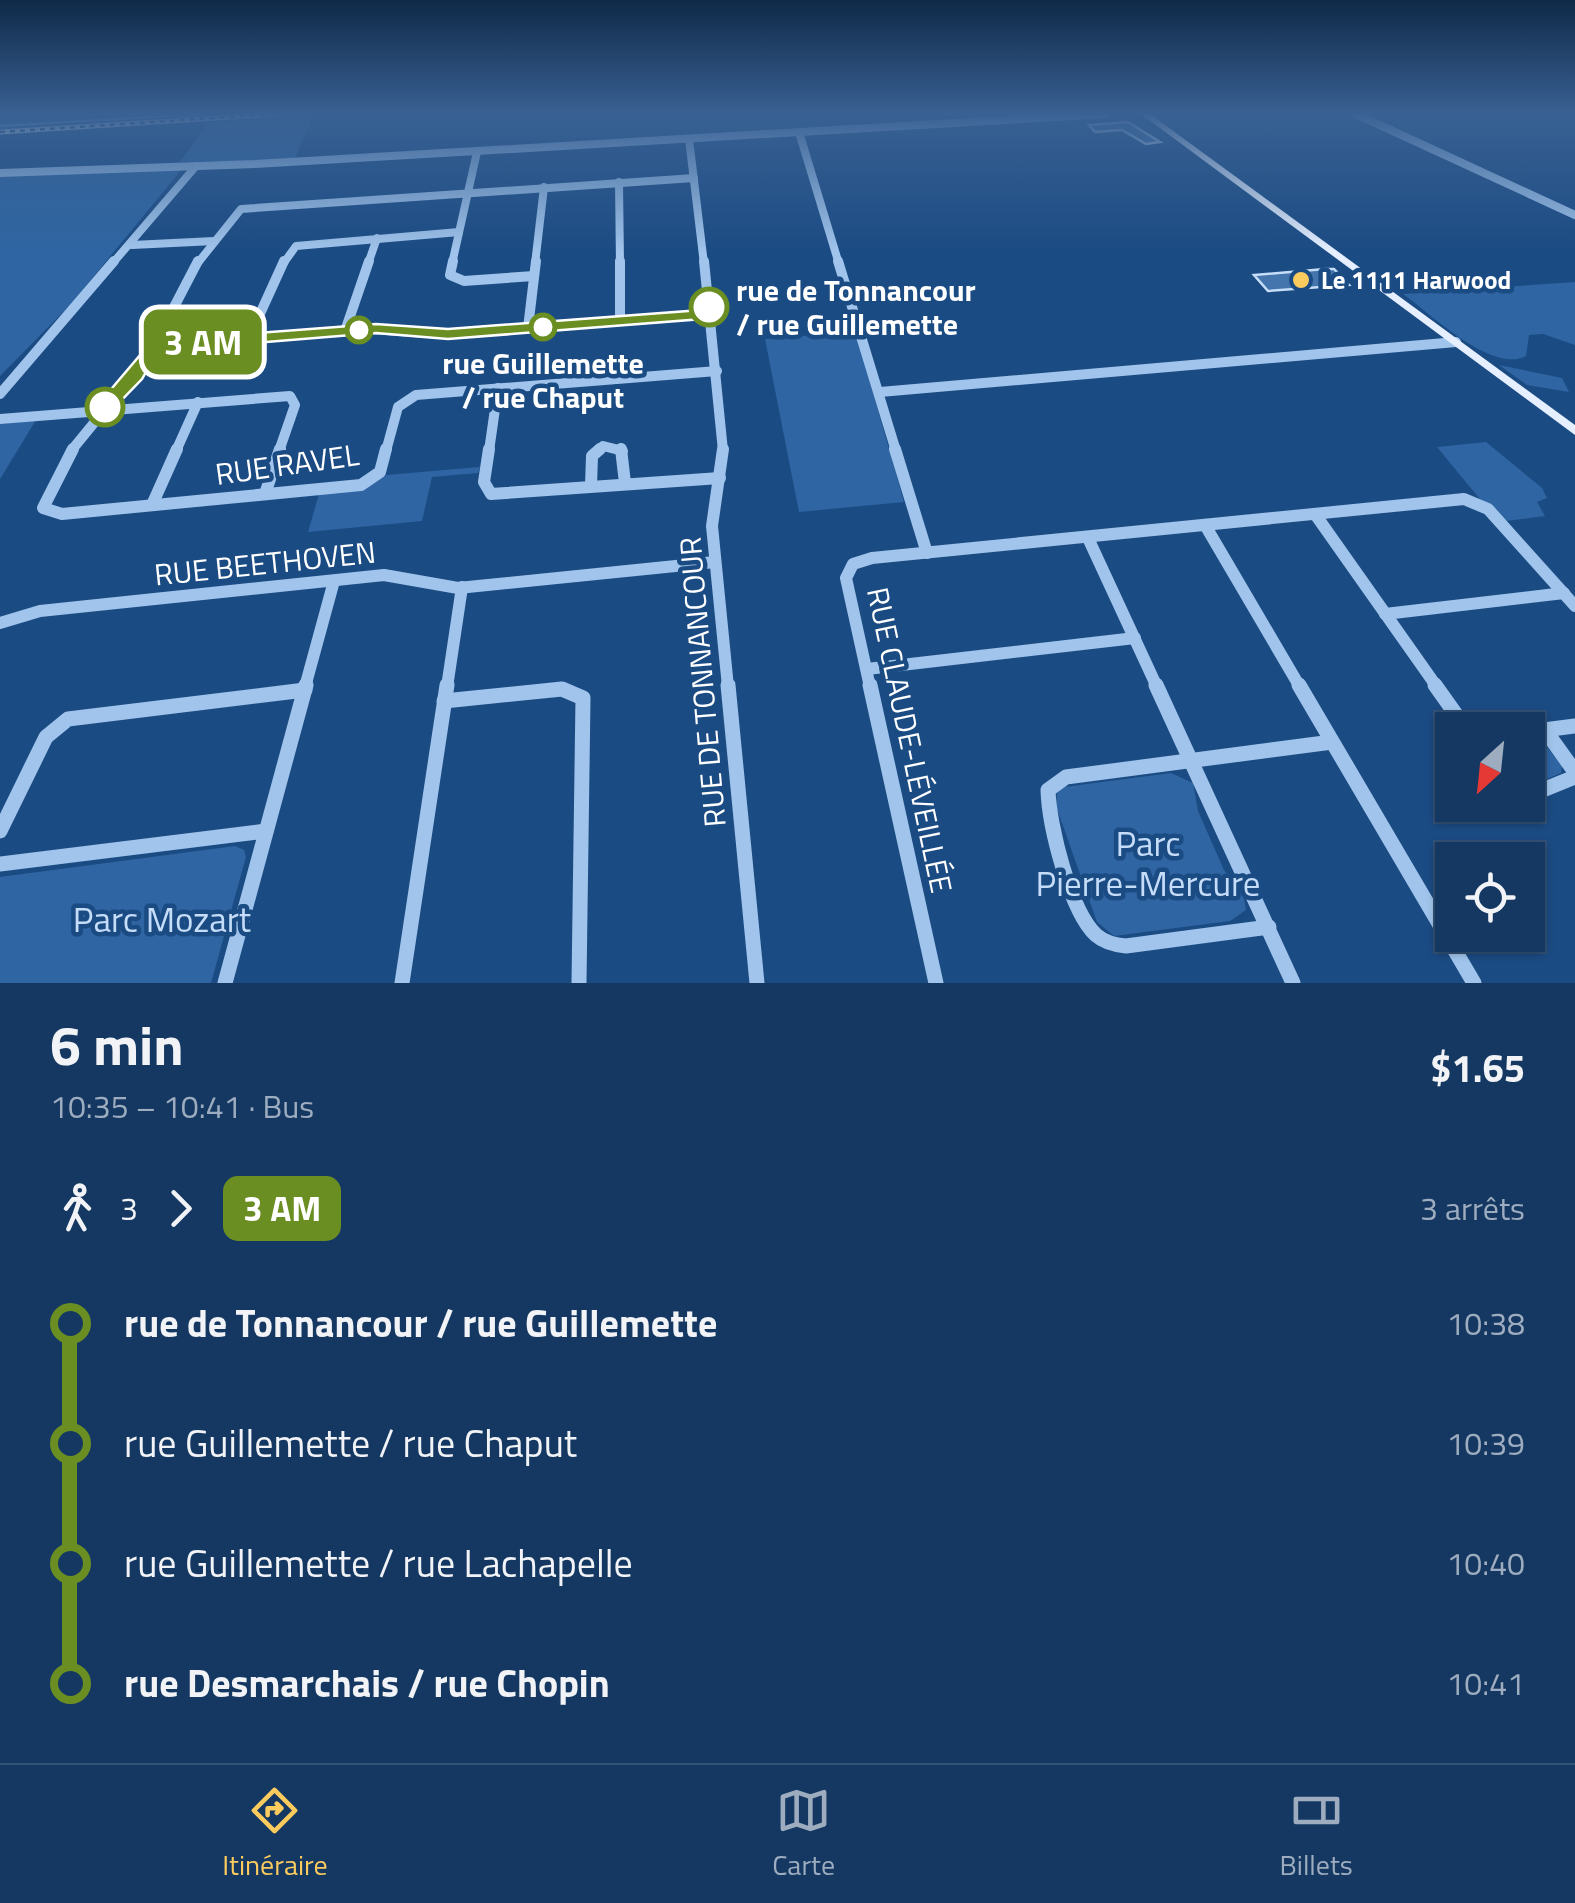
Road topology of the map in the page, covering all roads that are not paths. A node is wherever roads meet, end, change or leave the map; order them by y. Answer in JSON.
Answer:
{"nodes":[{"id":1,"x":319,"y":160,"type":"edge"},
{"id":2,"x":475,"y":160,"type":"edge"},
{"id":3,"x":691,"y":160,"type":"edge"},
{"id":4,"x":808,"y":160,"type":"edge"},
{"id":5,"x":1207,"y":160,"type":"edge"},
{"id":6,"x":1456,"y":160,"type":"edge"},
{"id":7,"x":196,"y":166,"type":"junction"},
{"id":8,"x":0,"y":173,"type":"edge"},
{"id":9,"x":694,"y":178,"type":"junction"},
{"id":10,"x":619,"y":182,"type":"junction"},
{"id":11,"x":544,"y":187,"type":"junction"},
{"id":12,"x":468,"y":192,"type":"junction"},
{"id":13,"x":1575,"y":214,"type":"edge"},
{"id":14,"x":459,"y":232,"type":"junction"},
{"id":15,"x":377,"y":238,"type":"junction"},
{"id":16,"x":214,"y":241,"type":"junction"},
{"id":17,"x":132,"y":244,"type":"junction"},
{"id":18,"x":534,"y":276,"type":"junction"},
{"id":19,"x":710,"y":314,"type":"junction"},
{"id":20,"x":620,"y":321,"type":"junction"},
{"id":21,"x":528,"y":328,"type":"junction"},
{"id":22,"x":344,"y":331,"type":"junction"},
{"id":23,"x":249,"y":338,"type":"junction"},
{"id":24,"x":1456,"y":342,"type":"junction"},
{"id":25,"x":152,"y":346,"type":"junction"},
{"id":26,"x":717,"y":371,"type":"junction"},
{"id":27,"x":498,"y":388,"type":"junction"},
{"id":28,"x":880,"y":392,"type":"junction"},
{"id":29,"x":0,"y":394,"type":"edge"},
{"id":30,"x":198,"y":402,"type":"junction"},
{"id":31,"x":101,"y":411,"type":"junction"},
{"id":32,"x":0,"y":419,"type":"edge"},
{"id":33,"x":1575,"y":431,"type":"edge"},
{"id":34,"x":720,"y":478,"type":"junction"},
{"id":35,"x":624,"y":483,"type":"junction"},
{"id":36,"x":591,"y":486,"type":"junction"},
{"id":37,"x":265,"y":494,"type":"junction"},
{"id":38,"x":152,"y":505,"type":"junction"},
{"id":39,"x":1314,"y":514,"type":"junction"},
{"id":40,"x":1205,"y":526,"type":"junction"},
{"id":41,"x":1088,"y":538,"type":"junction"},
{"id":42,"x":927,"y":553,"type":"junction"},
{"id":43,"x":715,"y":562,"type":"junction"},
{"id":44,"x":334,"y":580,"type":"junction"},
{"id":45,"x":462,"y":587,"type":"junction"},
{"id":46,"x":1564,"y":594,"type":"junction"},
{"id":47,"x":1575,"y":606,"type":"edge"},
{"id":48,"x":1385,"y":614,"type":"junction"},
{"id":49,"x":0,"y":623,"type":"edge"},
{"id":50,"x":1135,"y":638,"type":"junction"},
{"id":51,"x":867,"y":668,"type":"junction"},
{"id":52,"x":305,"y":690,"type":"junction"},
{"id":53,"x":444,"y":702,"type":"junction"},
{"id":54,"x":1454,"y":712,"type":"edge"},
{"id":55,"x":1575,"y":726,"type":"edge"},
{"id":56,"x":1545,"y":730,"type":"joint"},
{"id":57,"x":1332,"y":742,"type":"junction"},
{"id":58,"x":1192,"y":761,"type":"junction"},
{"id":59,"x":1575,"y":774,"type":"edge"},
{"id":60,"x":1545,"y":788,"type":"edge"},
{"id":61,"x":0,"y":831,"type":"edge"},
{"id":62,"x":266,"y":831,"type":"junction"},
{"id":63,"x":0,"y":864,"type":"edge"},
{"id":64,"x":1269,"y":927,"type":"junction"},
{"id":65,"x":226,"y":983,"type":"edge"},
{"id":66,"x":402,"y":983,"type":"edge"},
{"id":67,"x":579,"y":983,"type":"edge"},
{"id":68,"x":757,"y":983,"type":"edge"},
{"id":69,"x":936,"y":983,"type":"edge"},
{"id":70,"x":1293,"y":983,"type":"edge"},
{"id":71,"x":1474,"y":983,"type":"edge"}],
"edges":[{"from":1,"to":7,"type":"street"},
{"from":2,"to":12,"type":"street"},
{"from":3,"to":9,"type":"street","name":"RUE DE TONNANCOUR"},
{"from":4,"to":28,"type":"street"},
{"from":5,"to":24,"type":"main road"},
{"from":6,"to":13,"type":"street"},
{"from":7,"to":8,"type":"street"},
{"from":7,"to":17,"type":"street"},
{"from":9,"to":10,"type":"street"},
{"from":9,"to":19,"type":"street","name":"RUE DE TONNANCOUR"},
{"from":10,"to":11,"type":"street"},
{"from":10,"to":20,"type":"street"},
{"from":11,"to":12,"type":"street"},
{"from":11,"to":18,"type":"street"},
{"from":12,"to":14,"type":"street"},
{"from":12,"to":16,"type":"street"},
{"from":14,"to":15,"type":"street"},
{"from":14,"to":18,"type":"street"},
{"from":15,"to":22,"type":"street"},
{"from":15,"to":23,"type":"street"},
{"from":16,"to":17,"type":"street"},
{"from":16,"to":25,"type":"street"},
{"from":17,"to":29,"type":"street"},
{"from":18,"to":21,"type":"street"},
{"from":19,"to":20,"type":"street"},
{"from":19,"to":26,"type":"street","name":"RUE DE TONNANCOUR"},
{"from":20,"to":21,"type":"street"},
{"from":21,"to":22,"type":"street"},
{"from":22,"to":23,"type":"street"},
{"from":23,"to":25,"type":"street"},
{"from":24,"to":28,"type":"street"},
{"from":24,"to":33,"type":"main road"},
{"from":25,"to":31,"type":"street"},
{"from":26,"to":27,"type":"street","name":"RUE RAVEL"},
{"from":26,"to":34,"type":"street","name":"RUE DE TONNANCOUR"},
{"from":27,"to":36,"type":"street"},
{"from":27,"to":37,"type":"street","name":"RUE RAVEL"},
{"from":28,"to":42,"type":"street"},
{"from":30,"to":31,"type":"street"},
{"from":30,"to":37,"type":"street"},
{"from":30,"to":38,"type":"street"},
{"from":31,"to":32,"type":"street"},
{"from":31,"to":38,"type":"street","name":"RUE RAVEL"},
{"from":34,"to":35,"type":"street"},
{"from":34,"to":43,"type":"street","name":"RUE DE TONNANCOUR"},
{"from":35,"to":36,"type":"street"},
{"from":35,"to":36,"type":"street"},
{"from":37,"to":38,"type":"street","name":"RUE RAVEL"},
{"from":39,"to":40,"type":"street","name":"RUE CLAUDE-LÉVEILLÉE"},
{"from":39,"to":46,"type":"street","name":"RUE CLAUDE-LÉVEILLÉE"},
{"from":39,"to":48,"type":"street"},
{"from":40,"to":41,"type":"street","name":"RUE CLAUDE-LÉVEILLÉE"},
{"from":40,"to":57,"type":"street"},
{"from":41,"to":42,"type":"street","name":"RUE CLAUDE-LÉVEILLÉE"},
{"from":41,"to":50,"type":"street"},
{"from":42,"to":51,"type":"street","name":"RUE CLAUDE-LÉVEILLÉE"},
{"from":43,"to":45,"type":"street","name":"RUE BEETHOVEN"},
{"from":43,"to":68,"type":"street","name":"RUE DE TONNANCOUR"},
{"from":44,"to":45,"type":"street","name":"RUE BEETHOVEN"},
{"from":44,"to":49,"type":"street","name":"RUE BEETHOVEN"},
{"from":44,"to":52,"type":"street"},
{"from":45,"to":53,"type":"street"},
{"from":46,"to":47,"type":"street","name":"RUE CLAUDE-LÉVEILLÉE"},
{"from":46,"to":48,"type":"street"},
{"from":48,"to":54,"type":"street"},
{"from":50,"to":51,"type":"street"},
{"from":50,"to":58,"type":"street"},
{"from":51,"to":69,"type":"street","name":"RUE CLAUDE-LÉVEILLÉE"},
{"from":52,"to":61,"type":"street"},
{"from":52,"to":62,"type":"street"},
{"from":53,"to":66,"type":"street"},
{"from":53,"to":67,"type":"street"},
{"from":55,"to":56,"type":"street"},
{"from":56,"to":59,"type":"street"},
{"from":57,"to":58,"type":"street"},
{"from":57,"to":71,"type":"street"},
{"from":58,"to":64,"type":"street"},
{"from":58,"to":64,"type":"street"},
{"from":59,"to":60,"type":"street"},
{"from":62,"to":63,"type":"street"},
{"from":62,"to":65,"type":"street"},
{"from":64,"to":70,"type":"street"}]}
